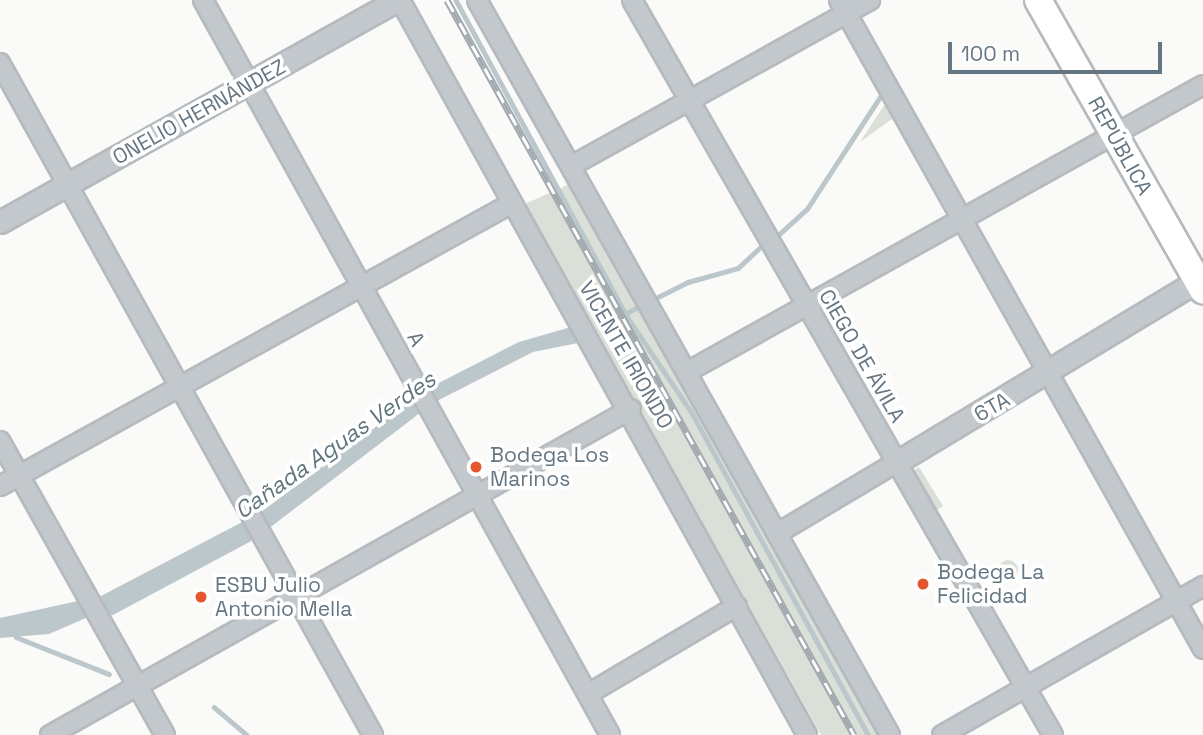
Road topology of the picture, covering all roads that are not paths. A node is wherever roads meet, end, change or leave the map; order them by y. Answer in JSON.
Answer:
{"nodes":[{"id":1,"x":204,"y":0,"type":"edge"},
{"id":2,"x":399,"y":0,"type":"edge"},
{"id":3,"x":478,"y":0,"type":"edge"},
{"id":4,"x":632,"y":0,"type":"edge"},
{"id":5,"x":870,"y":0,"type":"edge"},
{"id":6,"x":1038,"y":0,"type":"edge"},
{"id":7,"x":842,"y":7,"type":"edge"},
{"id":8,"x":0,"y":63,"type":"edge"},
{"id":9,"x":250,"y":85,"type":"junction"},
{"id":10,"x":1203,"y":85,"type":"edge"},
{"id":11,"x":689,"y":100,"type":"junction"},
{"id":12,"x":1114,"y":135,"type":"junction"},
{"id":13,"x":571,"y":166,"type":"junction"},
{"id":14,"x":69,"y":185,"type":"junction"},
{"id":15,"x":512,"y":203,"type":"junction"},
{"id":16,"x":963,"y":220,"type":"junction"},
{"id":17,"x":0,"y":222,"type":"edge"},
{"id":18,"x":1201,"y":283,"type":"edge"},
{"id":19,"x":363,"y":288,"type":"junction"},
{"id":20,"x":807,"y":306,"type":"junction"},
{"id":21,"x":687,"y":372,"type":"junction"},
{"id":22,"x":1049,"y":373,"type":"junction"},
{"id":23,"x":181,"y":390,"type":"junction"},
{"id":24,"x":631,"y":409,"type":"junction"},
{"id":25,"x":0,"y":441,"type":"edge"},
{"id":26,"x":897,"y":462,"type":"junction"},
{"id":27,"x":20,"y":475,"type":"junction"},
{"id":28,"x":0,"y":485,"type":"edge"},
{"id":29,"x":478,"y":495,"type":"junction"},
{"id":30,"x":778,"y":533,"type":"junction"},
{"id":31,"x":1203,"y":586,"type":"edge"},
{"id":32,"x":296,"y":597,"type":"junction"},
{"id":33,"x":1177,"y":602,"type":"junction"},
{"id":34,"x":737,"y":606,"type":"junction"},
{"id":35,"x":1203,"y":649,"type":"edge"},
{"id":36,"x":138,"y":686,"type":"junction"},
{"id":37,"x":1027,"y":689,"type":"junction"},
{"id":38,"x":588,"y":694,"type":"junction"},
{"id":39,"x":56,"y":733,"type":"edge"},
{"id":40,"x":165,"y":735,"type":"edge"},
{"id":41,"x":373,"y":735,"type":"edge"},
{"id":42,"x":610,"y":735,"type":"edge"},
{"id":43,"x":807,"y":735,"type":"edge"},
{"id":44,"x":890,"y":735,"type":"edge"},
{"id":45,"x":942,"y":735,"type":"edge"},
{"id":46,"x":1053,"y":735,"type":"edge"}],
"edges":[{"from":1,"to":9,"type":"street","name":"A"},
{"from":2,"to":9,"type":"street","name":"ONELIO HERNÁNDEZ"},
{"from":2,"to":15,"type":"street","name":"VICENTE IRIONDO"},
{"from":3,"to":13,"type":"street"},
{"from":4,"to":11,"type":"street","name":"CIEGO DE ÁVILA"},
{"from":5,"to":7,"type":"street"},
{"from":6,"to":12,"type":"main road","name":"REPÚBLICA"},
{"from":7,"to":11,"type":"street"},
{"from":7,"to":16,"type":"street"},
{"from":8,"to":14,"type":"street"},
{"from":9,"to":14,"type":"street","name":"ONELIO HERNÁNDEZ"},
{"from":9,"to":19,"type":"street","name":"A"},
{"from":10,"to":12,"type":"street"},
{"from":11,"to":13,"type":"street"},
{"from":11,"to":20,"type":"street","name":"CIEGO DE ÁVILA"},
{"from":12,"to":16,"type":"street"},
{"from":12,"to":18,"type":"main road","name":"REPÚBLICA"},
{"from":13,"to":21,"type":"street"},
{"from":14,"to":17,"type":"street","name":"ONELIO HERNÁNDEZ"},
{"from":14,"to":23,"type":"street"},
{"from":15,"to":19,"type":"street"},
{"from":15,"to":24,"type":"street","name":"VICENTE IRIONDO"},
{"from":16,"to":20,"type":"street"},
{"from":16,"to":22,"type":"street"},
{"from":18,"to":22,"type":"street","name":"6TA"},
{"from":19,"to":23,"type":"street"},
{"from":19,"to":29,"type":"street","name":"A"},
{"from":20,"to":21,"type":"street"},
{"from":20,"to":26,"type":"street","name":"CIEGO DE ÁVILA"},
{"from":21,"to":30,"type":"street"},
{"from":22,"to":26,"type":"street","name":"6TA"},
{"from":22,"to":33,"type":"street"},
{"from":23,"to":27,"type":"street"},
{"from":23,"to":32,"type":"street"},
{"from":24,"to":29,"type":"street"},
{"from":24,"to":34,"type":"street","name":"VICENTE IRIONDO"},
{"from":25,"to":27,"type":"street"},
{"from":26,"to":30,"type":"street","name":"6TA"},
{"from":26,"to":37,"type":"street","name":"CIEGO DE ÁVILA"},
{"from":27,"to":28,"type":"street"},
{"from":27,"to":36,"type":"street"},
{"from":29,"to":32,"type":"street"},
{"from":29,"to":38,"type":"street","name":"A"},
{"from":30,"to":44,"type":"street"},
{"from":31,"to":33,"type":"street"},
{"from":32,"to":36,"type":"street"},
{"from":32,"to":41,"type":"street"},
{"from":33,"to":35,"type":"street"},
{"from":33,"to":37,"type":"street"},
{"from":34,"to":38,"type":"street"},
{"from":34,"to":43,"type":"street","name":"VICENTE IRIONDO"},
{"from":36,"to":39,"type":"street"},
{"from":36,"to":40,"type":"street"},
{"from":37,"to":45,"type":"street"},
{"from":37,"to":46,"type":"street","name":"CIEGO DE ÁVILA"},
{"from":38,"to":42,"type":"street","name":"A"}]}
